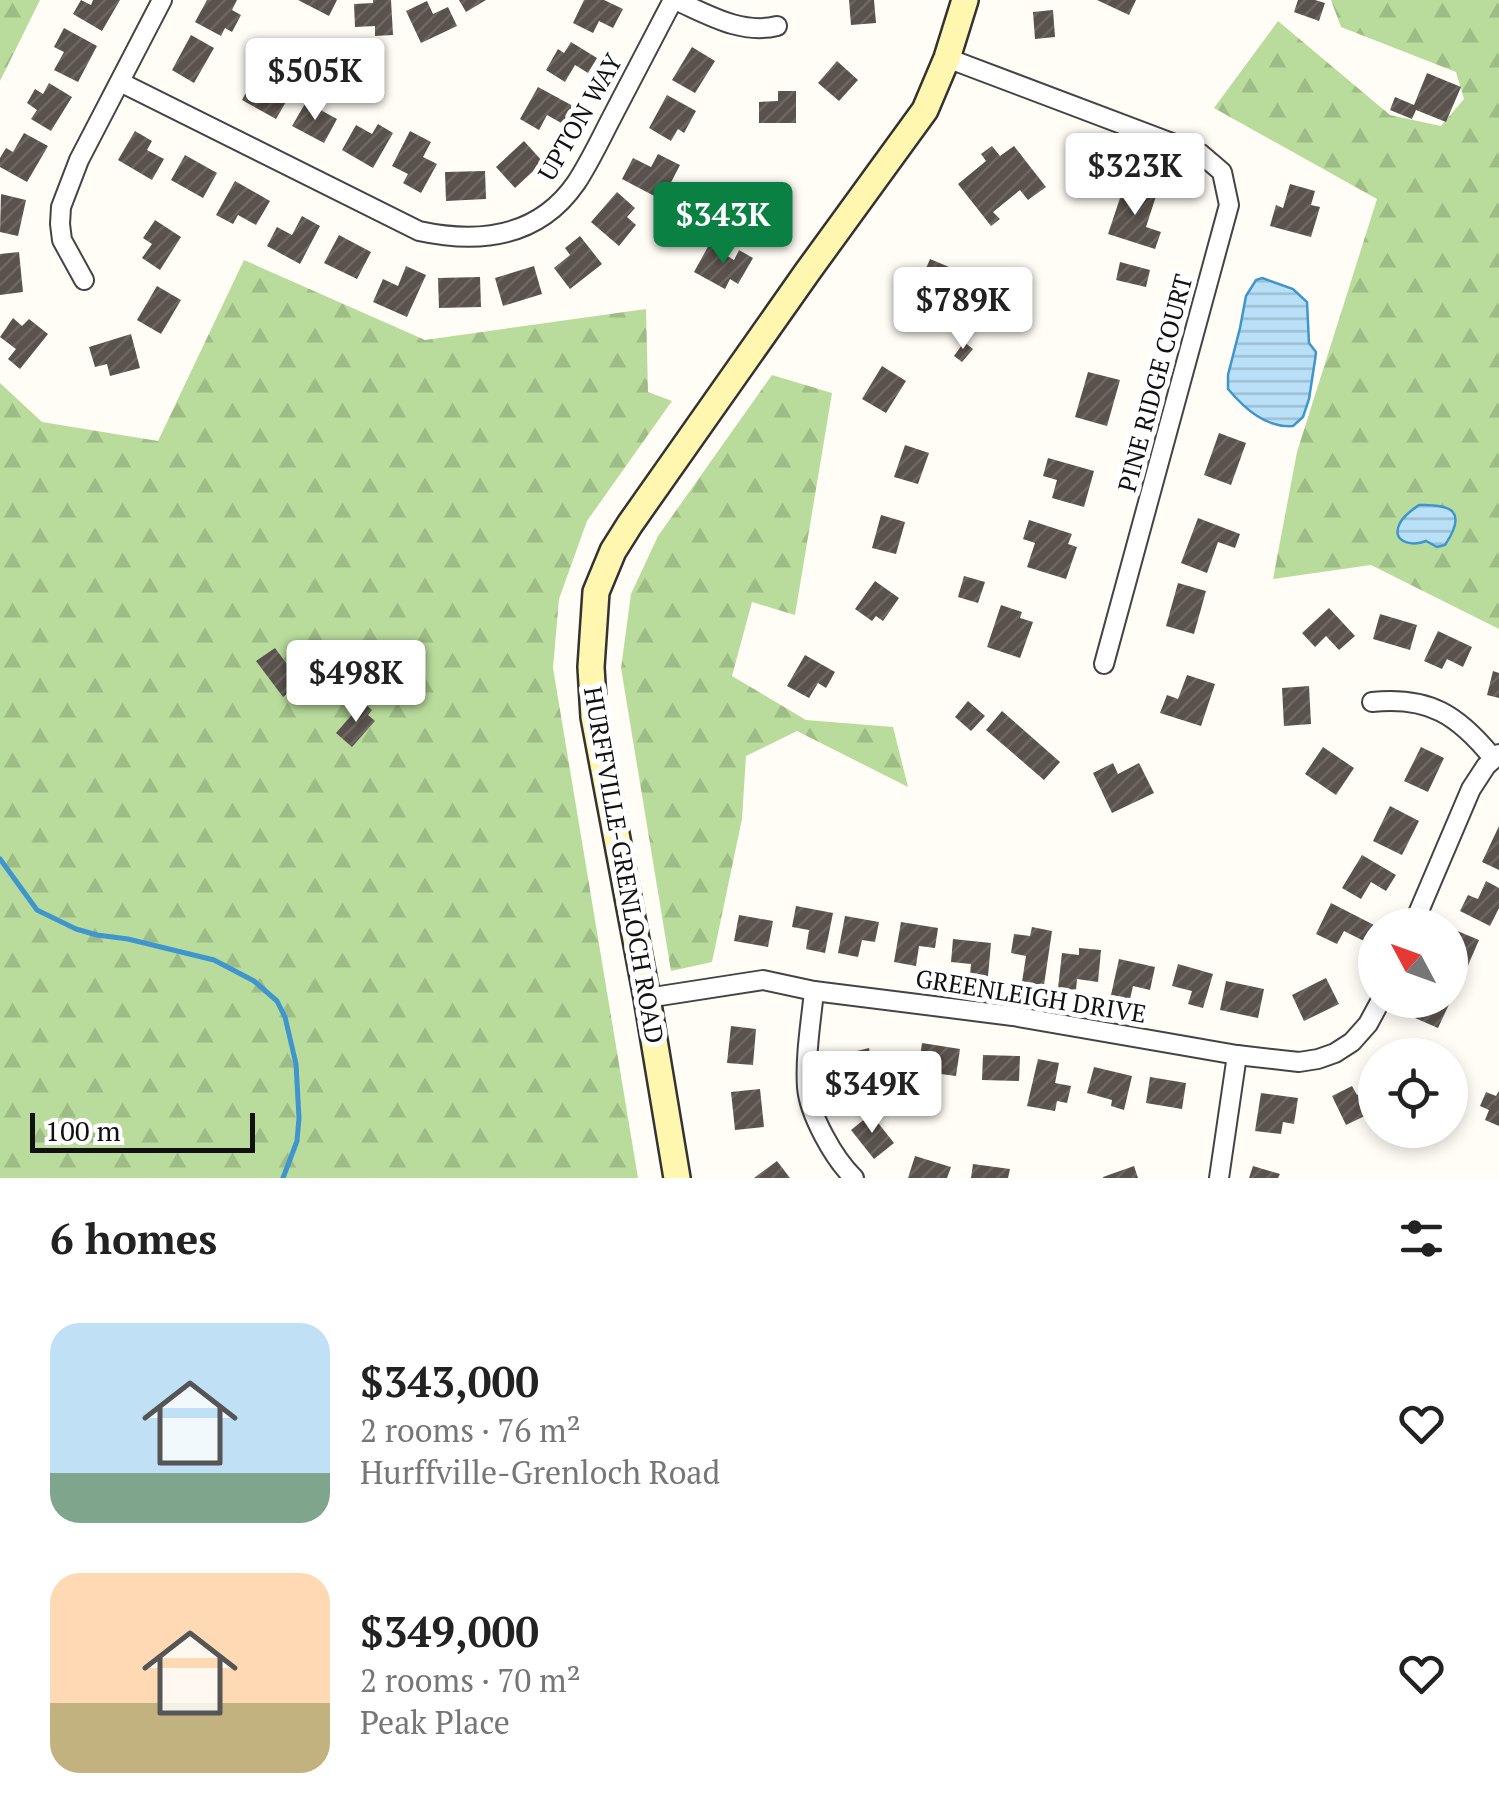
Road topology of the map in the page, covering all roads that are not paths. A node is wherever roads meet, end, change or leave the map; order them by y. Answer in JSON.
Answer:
{"nodes":[{"id":1,"x":162,"y":0,"type":"edge"},
{"id":2,"x":674,"y":0,"type":"edge"},
{"id":3,"x":965,"y":0,"type":"edge"},
{"id":4,"x":777,"y":26,"type":"dead end"},
{"id":5,"x":947,"y":58,"type":"junction"},
{"id":6,"x":120,"y":82,"type":"junction"},
{"id":7,"x":84,"y":280,"type":"dead end"},
{"id":8,"x":1104,"y":664,"type":"dead end"},
{"id":9,"x":1372,"y":702,"type":"dead end"},
{"id":10,"x":1496,"y":756,"type":"edge"},
{"id":11,"x":1420,"y":908,"type":"edge"},
{"id":12,"x":814,"y":990,"type":"junction"},
{"id":13,"x":647,"y":998,"type":"junction"},
{"id":14,"x":1372,"y":1018,"type":"edge"},
{"id":15,"x":1237,"y":1055,"type":"junction"},
{"id":16,"x":677,"y":1178,"type":"edge"},
{"id":17,"x":854,"y":1178,"type":"edge"},
{"id":18,"x":1218,"y":1178,"type":"edge"}],
"edges":[{"from":1,"to":6,"type":"street"},
{"from":2,"to":4,"type":"street"},
{"from":2,"to":6,"type":"street","name":"UPTON WAY"},
{"from":3,"to":5,"type":"main road","name":"HURFFVILLE-GRENLOCH ROAD"},
{"from":5,"to":8,"type":"street","name":"PINE RIDGE COURT"},
{"from":5,"to":13,"type":"main road","name":"HURFFVILLE-GRENLOCH ROAD"},
{"from":6,"to":7,"type":"street"},
{"from":9,"to":10,"type":"street"},
{"from":10,"to":11,"type":"street"},
{"from":12,"to":13,"type":"street","name":"GREENLEIGH DRIVE"},
{"from":12,"to":15,"type":"street","name":"GREENLEIGH DRIVE"},
{"from":12,"to":17,"type":"street"},
{"from":13,"to":16,"type":"main road","name":"HURFFVILLE-GRENLOCH ROAD"},
{"from":14,"to":15,"type":"street","name":"GREENLEIGH DRIVE"},
{"from":15,"to":18,"type":"street"}]}
